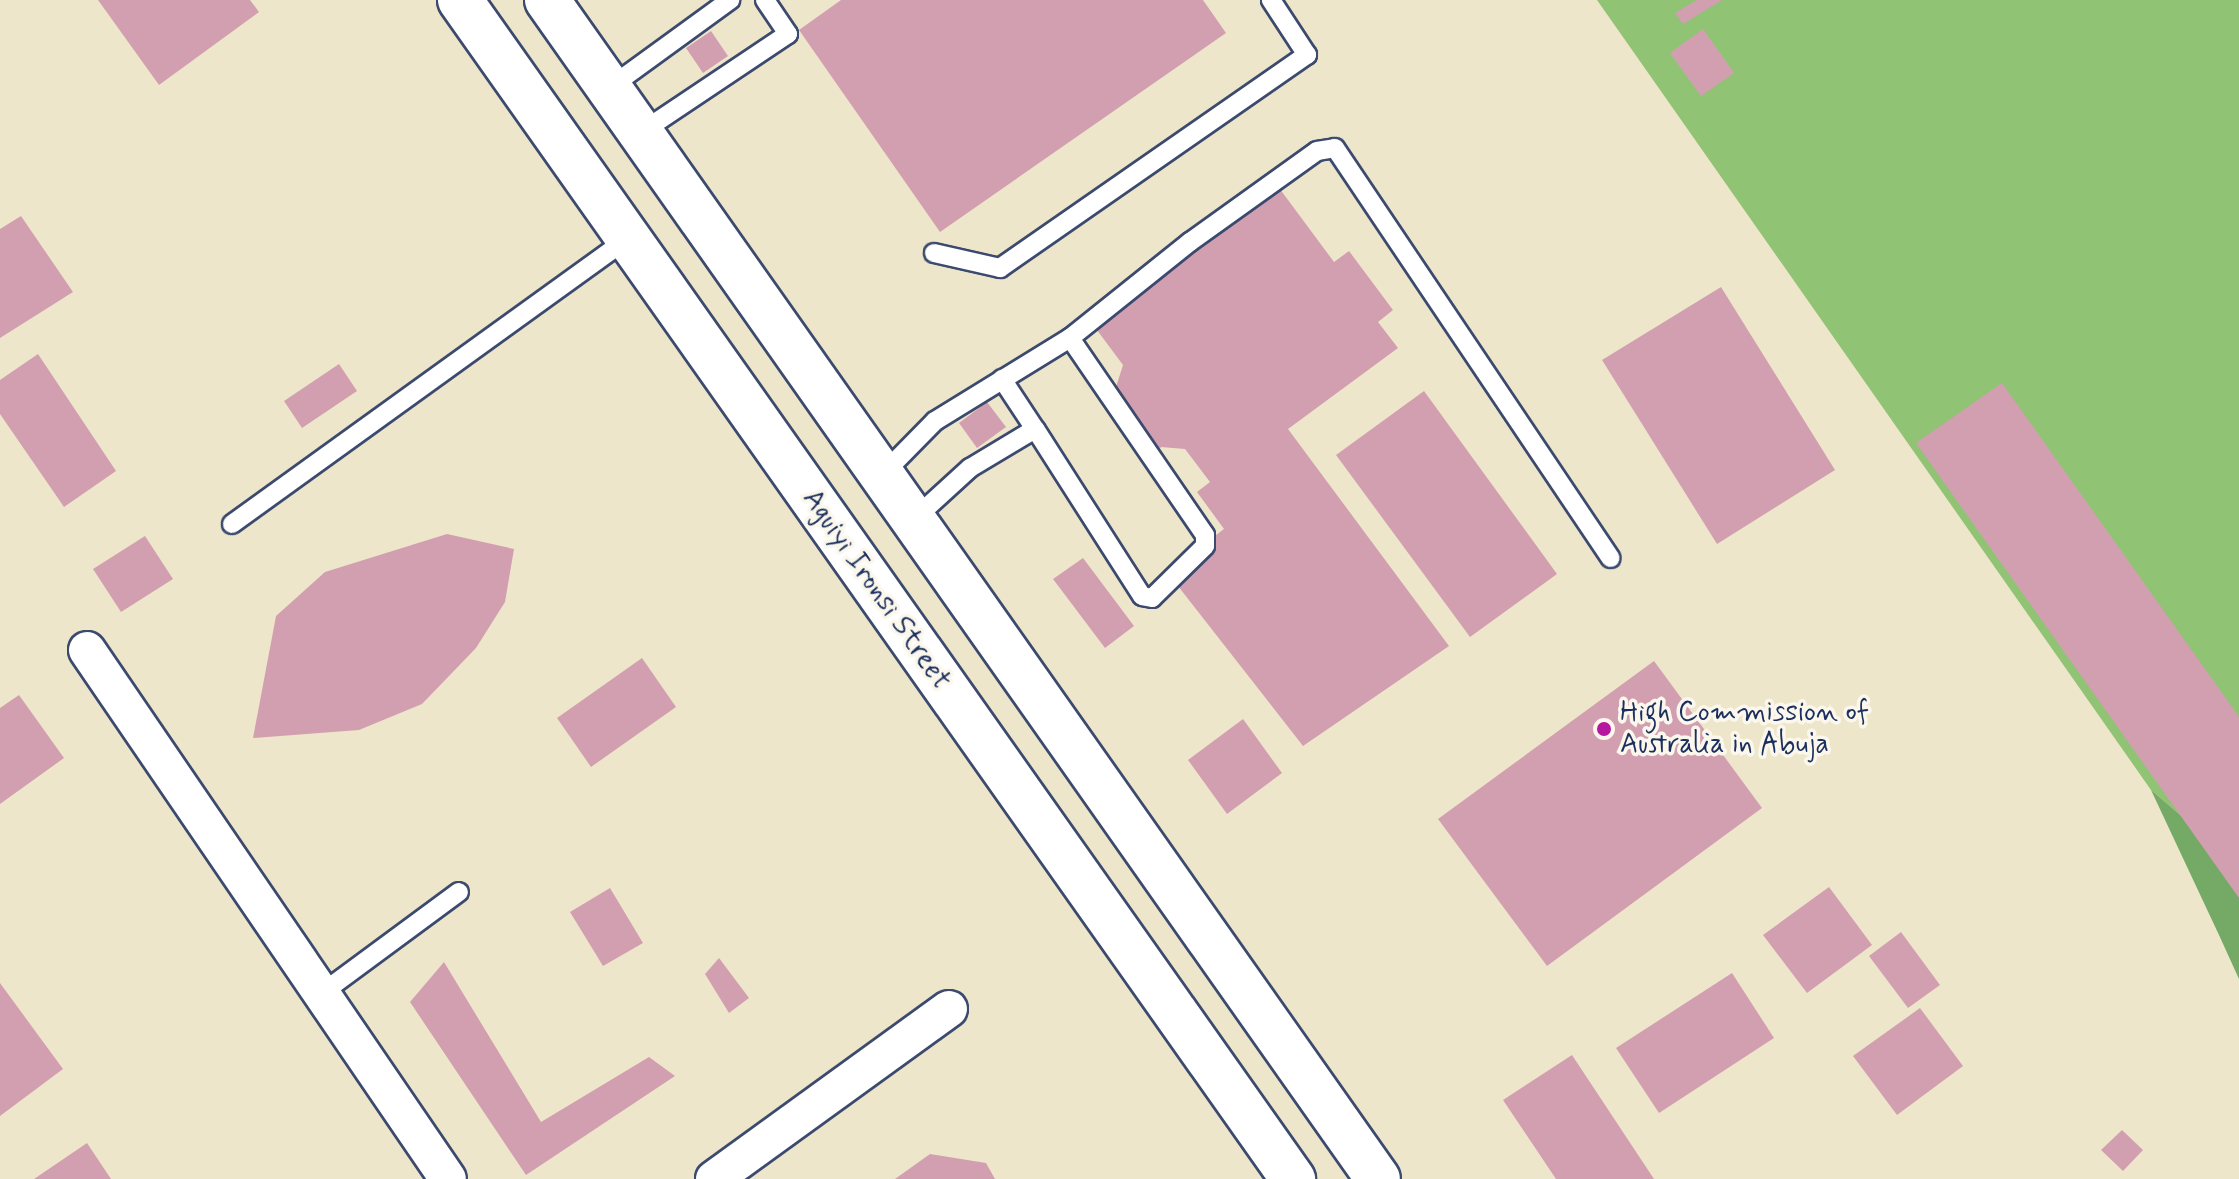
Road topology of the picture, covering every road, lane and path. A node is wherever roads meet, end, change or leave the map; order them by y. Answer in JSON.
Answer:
{"nodes":[{"id":1,"x":460,"y":0,"type":"edge"},
{"id":2,"x":547,"y":0,"type":"edge"},
{"id":3,"x":730,"y":0,"type":"edge"},
{"id":4,"x":765,"y":0,"type":"edge"},
{"id":5,"x":1271,"y":0,"type":"edge"},
{"id":6,"x":608,"y":88,"type":"junction"},
{"id":7,"x":640,"y":133,"type":"junction"},
{"id":8,"x":628,"y":238,"type":"junction"},
{"id":9,"x":934,"y":253,"type":"dead end"},
{"id":10,"x":1070,"y":338,"type":"junction"},
{"id":11,"x":1002,"y":379,"type":"junction"},
{"id":12,"x":1035,"y":429,"type":"junction"},
{"id":13,"x":881,"y":476,"type":"junction"},
{"id":14,"x":912,"y":521,"type":"junction"},
{"id":15,"x":232,"y":524,"type":"dead end"},
{"id":16,"x":1611,"y":558,"type":"dead end"},
{"id":17,"x":87,"y":650,"type":"dead end"},
{"id":18,"x":459,"y":892,"type":"dead end"},
{"id":19,"x":322,"y":993,"type":"junction"},
{"id":20,"x":949,"y":1009,"type":"dead end"},
{"id":21,"x":448,"y":1179,"type":"edge"},
{"id":22,"x":714,"y":1179,"type":"edge"},
{"id":23,"x":1293,"y":1179,"type":"edge"},
{"id":24,"x":1378,"y":1179,"type":"edge"}],
"edges":[{"from":1,"to":8,"type":"main road","name":"Aguiyi Ironsi Street"},
{"from":2,"to":6,"type":"main road"},
{"from":3,"to":6,"type":"lane"},
{"from":4,"to":7,"type":"lane"},
{"from":5,"to":9,"type":"lane"},
{"from":6,"to":7,"type":"main road"},
{"from":7,"to":13,"type":"main road"},
{"from":8,"to":15,"type":"lane"},
{"from":8,"to":23,"type":"main road","name":"Aguiyi Ironsi Street"},
{"from":10,"to":11,"type":"lane"},
{"from":10,"to":12,"type":"lane"},
{"from":10,"to":16,"type":"lane"},
{"from":11,"to":12,"type":"lane"},
{"from":11,"to":13,"type":"lane"},
{"from":12,"to":14,"type":"lane"},
{"from":13,"to":14,"type":"main road"},
{"from":14,"to":24,"type":"main road"},
{"from":17,"to":19,"type":"street"},
{"from":18,"to":19,"type":"lane"},
{"from":19,"to":21,"type":"street"},
{"from":20,"to":22,"type":"street"}]}
